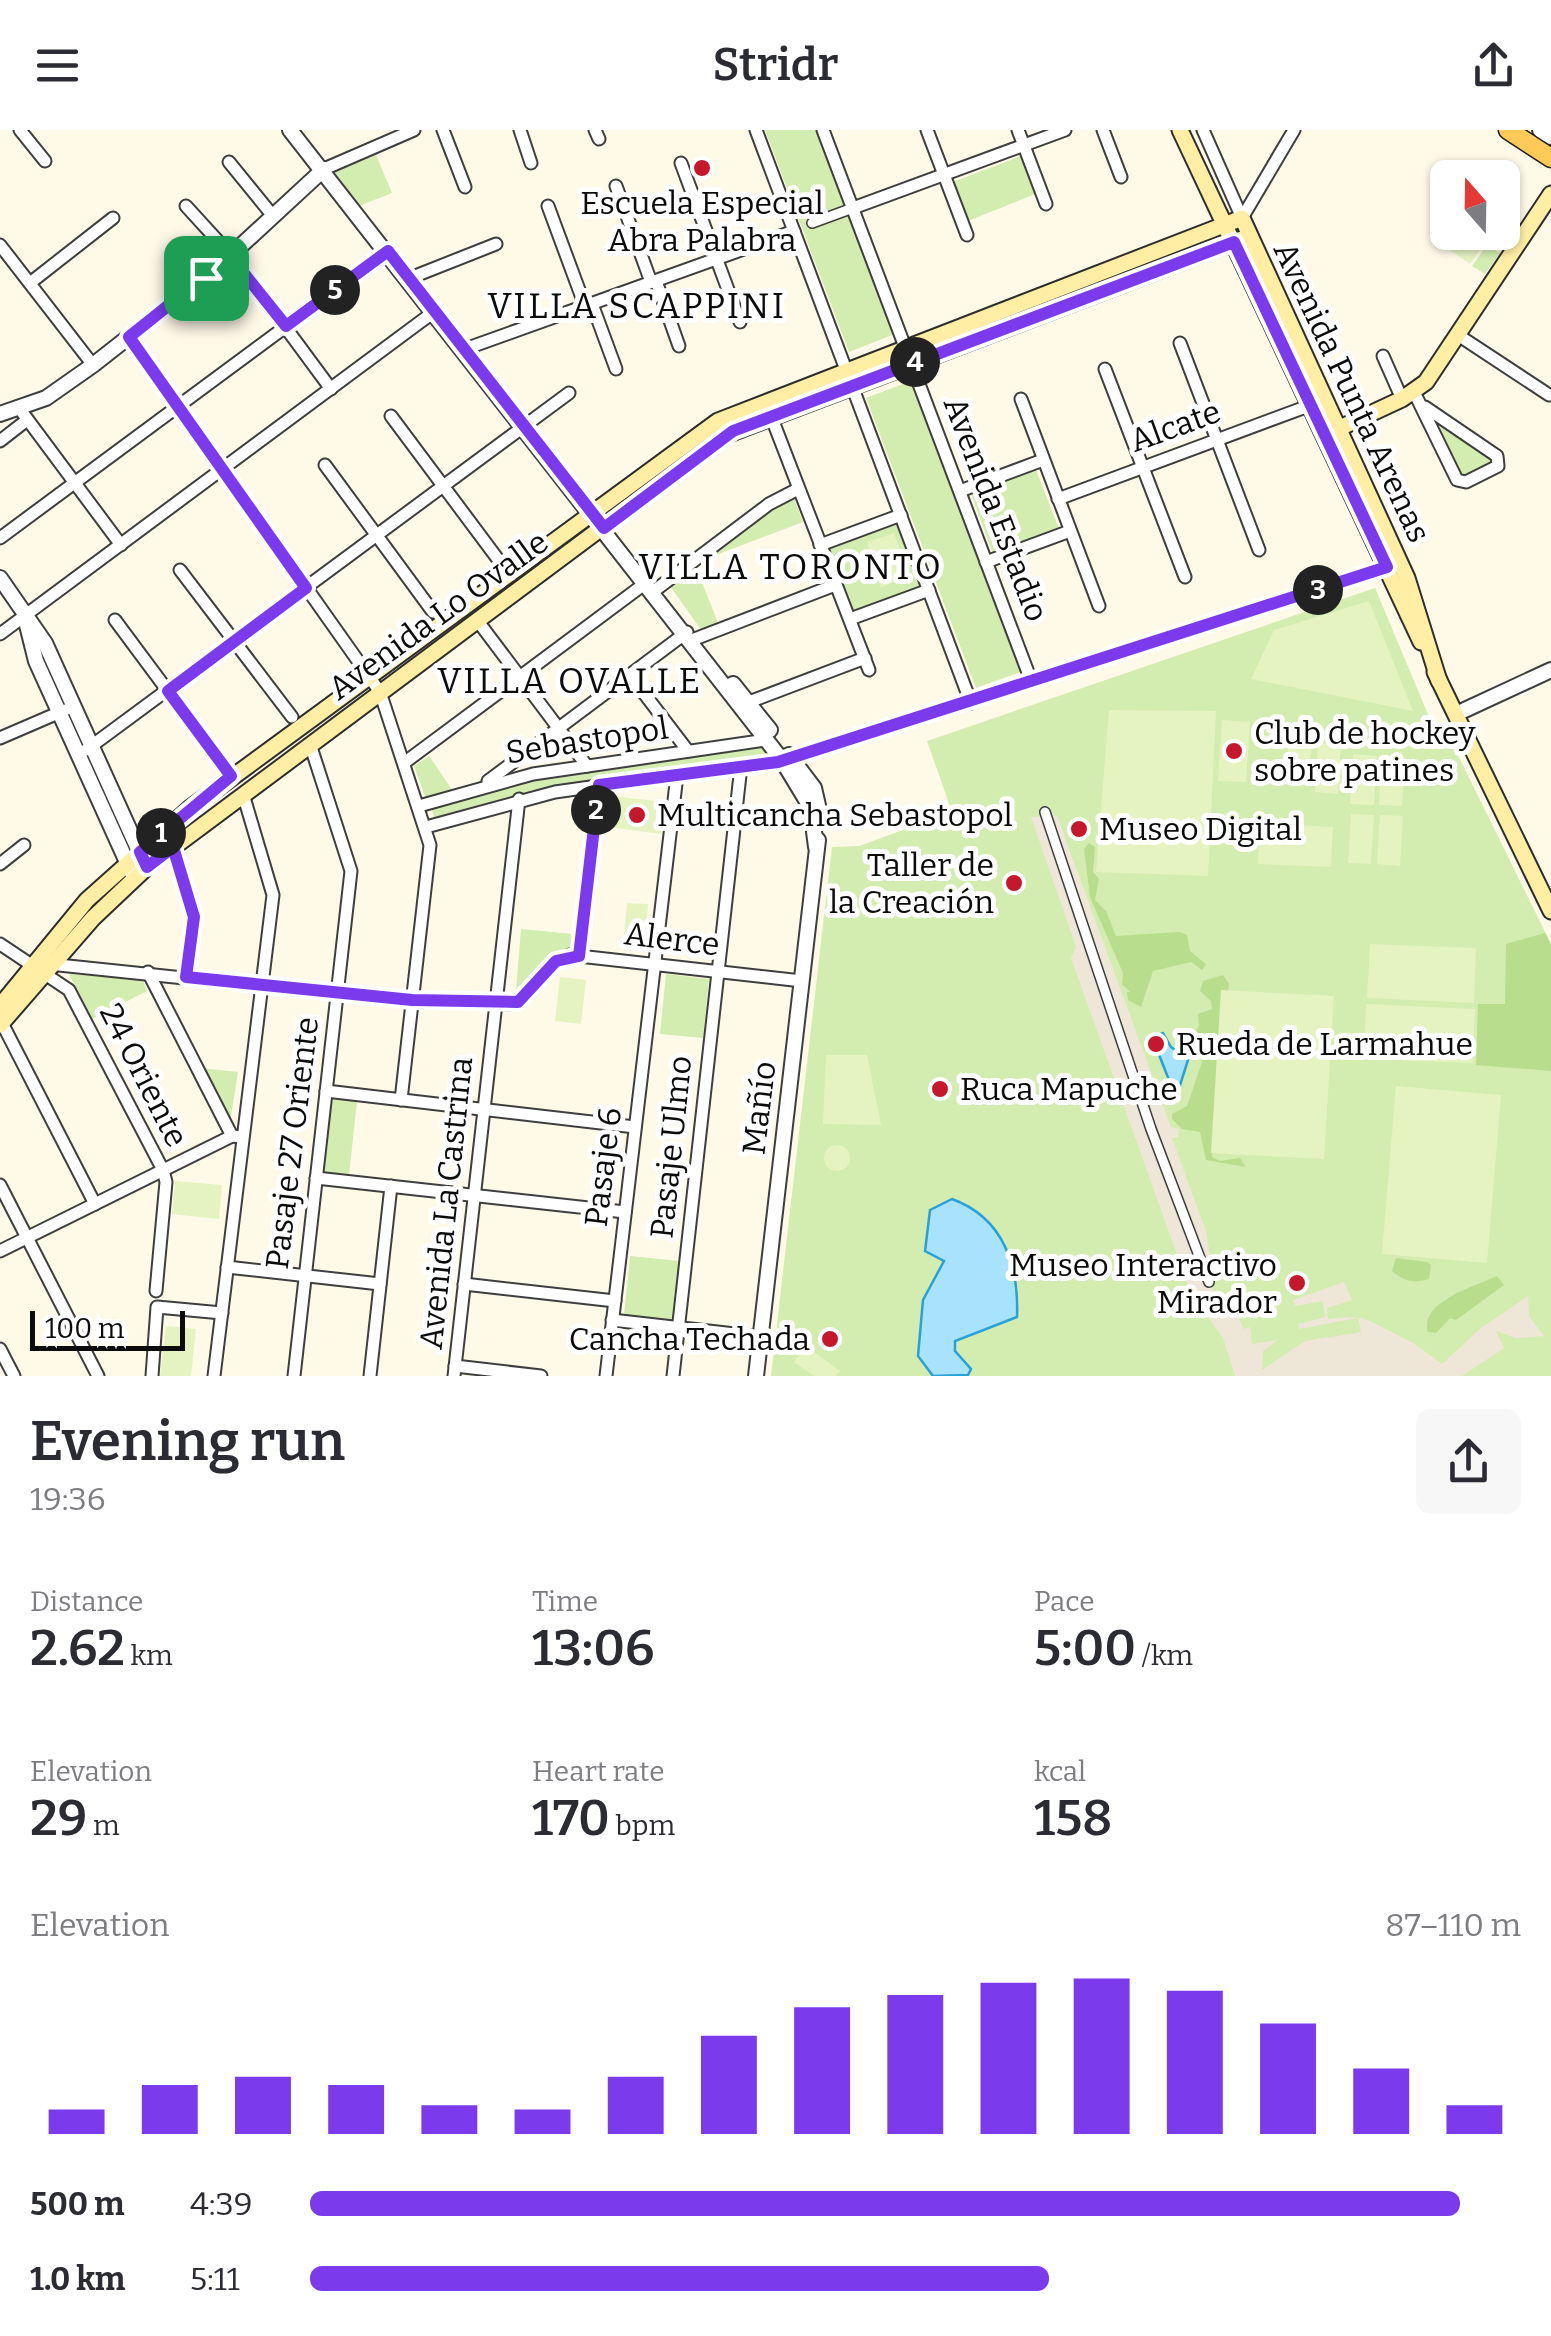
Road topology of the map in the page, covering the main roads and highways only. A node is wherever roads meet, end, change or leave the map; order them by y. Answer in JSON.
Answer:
{"nodes":[{"id":1,"x":1180,"y":130,"type":"edge"},
{"id":2,"x":1508,"y":130,"type":"edge"},
{"id":3,"x":1551,"y":158,"type":"edge"},
{"id":4,"x":1551,"y":194,"type":"edge"},
{"id":5,"x":1242,"y":218,"type":"joint"},
{"id":6,"x":1226,"y":224,"type":"junction"},
{"id":7,"x":1242,"y":239,"type":"junction"},
{"id":8,"x":1332,"y":432,"type":"junction"},
{"id":9,"x":137,"y":865,"type":"junction"},
{"id":10,"x":1551,"y":911,"type":"edge"},
{"id":11,"x":42,"y":968,"type":"junction"},
{"id":12,"x":1,"y":1018,"type":"edge"}],
"edges":[{"from":1,"to":6,"type":"main road","name":"Avenida Punta Arenas"},
{"from":2,"to":3,"type":"main road"},
{"from":4,"to":8,"type":"main road"},
{"from":5,"to":6,"type":"main road","name":"Avenida Lo Ovalle"},
{"from":5,"to":7,"type":"main road","name":"Avenida Punta Arenas"},
{"from":6,"to":7,"type":"main road","name":"Avenida Punta Arenas"},
{"from":6,"to":9,"type":"main road","name":"Avenida Lo Ovalle"},
{"from":7,"to":8,"type":"main road","name":"Avenida Punta Arenas"},
{"from":7,"to":8,"type":"main road","name":"Avenida Punta Arenas"},
{"from":7,"to":9,"type":"main road","name":"Avenida Lo Ovalle"},
{"from":8,"to":10,"type":"main road","name":"Avenida Punta Arenas"},
{"from":9,"to":11,"type":"main road","name":"Avenida Lo Ovalle"},
{"from":9,"to":11,"type":"main road","name":"Avenida Lo Ovalle"},
{"from":11,"to":12,"type":"main road","name":"Avenida Lo Ovalle"}]}
